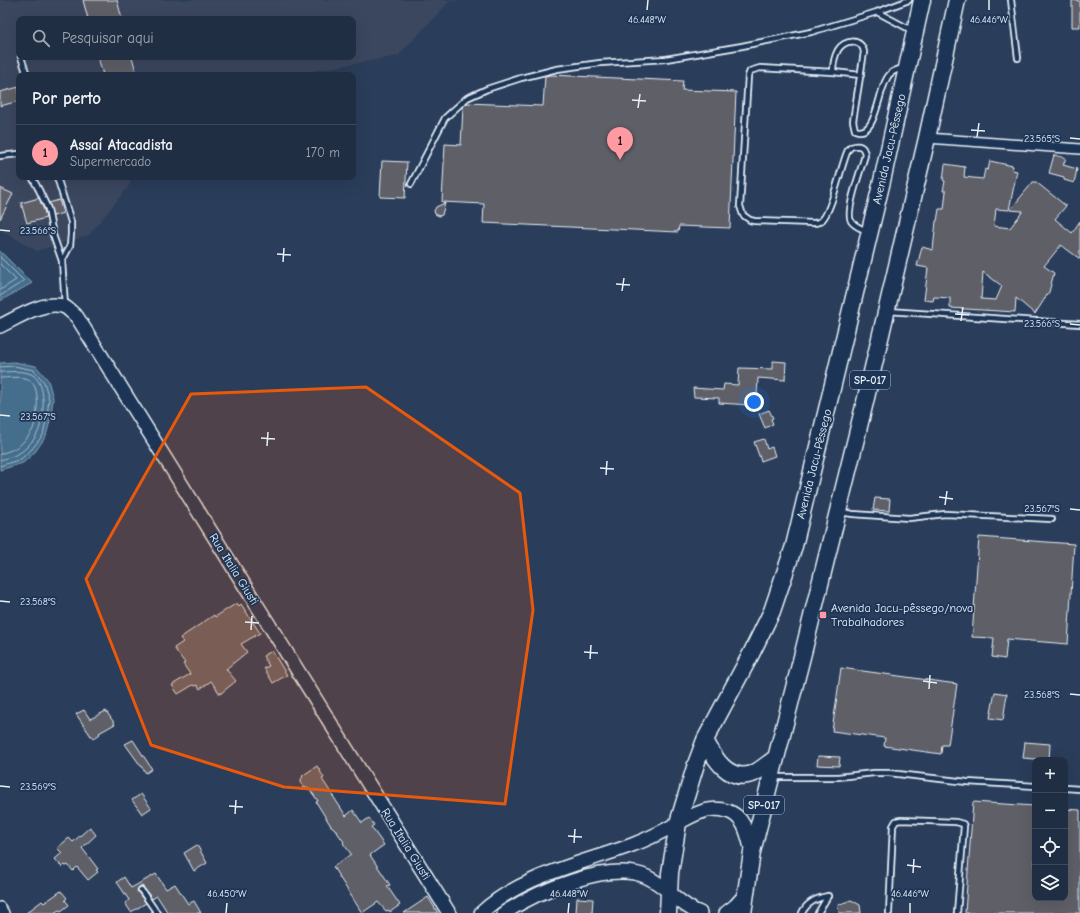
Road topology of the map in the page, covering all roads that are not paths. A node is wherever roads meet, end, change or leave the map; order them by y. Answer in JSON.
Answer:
{"nodes":[{"id":1,"x":909,"y":0,"type":"edge"},
{"id":2,"x":922,"y":0,"type":"edge"},
{"id":3,"x":957,"y":0,"type":"edge"},
{"id":4,"x":1011,"y":0,"type":"edge"},
{"id":5,"x":877,"y":12,"type":"junction"},
{"id":6,"x":915,"y":32,"type":"junction"},
{"id":7,"x":1018,"y":58,"type":"dead end"},
{"id":8,"x":23,"y":60,"type":"edge"},
{"id":9,"x":907,"y":68,"type":"junction"},
{"id":10,"x":26,"y":72,"type":"edge"},
{"id":11,"x":833,"y":72,"type":"junction"},
{"id":12,"x":861,"y":75,"type":"junction"},
{"id":13,"x":927,"y":138,"type":"junction"},
{"id":14,"x":1080,"y":149,"type":"edge"},
{"id":15,"x":16,"y":155,"type":"edge"},
{"id":16,"x":0,"y":156,"type":"edge"},
{"id":17,"x":34,"y":180,"type":"edge"},
{"id":18,"x":58,"y":180,"type":"edge"},
{"id":19,"x":411,"y":184,"type":"dead end"},
{"id":20,"x":869,"y":233,"type":"junction"},
{"id":21,"x":62,"y":261,"type":"junction"},
{"id":22,"x":65,"y":307,"type":"junction"},
{"id":23,"x":887,"y":311,"type":"junction"},
{"id":24,"x":1080,"y":324,"type":"edge"},
{"id":25,"x":0,"y":326,"type":"edge"},
{"id":26,"x":838,"y":511,"type":"junction"},
{"id":27,"x":1052,"y":519,"type":"dead end"},
{"id":28,"x":705,"y":740,"type":"junction"},
{"id":29,"x":776,"y":758,"type":"junction"},
{"id":30,"x":771,"y":777,"type":"junction"},
{"id":31,"x":1032,"y":786,"type":"edge"},
{"id":32,"x":1068,"y":788,"type":"edge"},
{"id":33,"x":1080,"y":789,"type":"edge"},
{"id":34,"x":678,"y":823,"type":"junction"},
{"id":35,"x":752,"y":852,"type":"junction"},
{"id":36,"x":141,"y":890,"type":"dead end"},
{"id":37,"x":668,"y":890,"type":"junction"},
{"id":38,"x":745,"y":895,"type":"junction"},
{"id":39,"x":0,"y":907,"type":"edge"},
{"id":40,"x":4,"y":913,"type":"edge"},
{"id":41,"x":157,"y":913,"type":"edge"},
{"id":42,"x":449,"y":913,"type":"edge"},
{"id":43,"x":481,"y":913,"type":"edge"},
{"id":44,"x":504,"y":913,"type":"edge"},
{"id":45,"x":668,"y":913,"type":"edge"},
{"id":46,"x":700,"y":913,"type":"edge"},
{"id":47,"x":726,"y":913,"type":"edge"},
{"id":48,"x":743,"y":913,"type":"edge"},
{"id":49,"x":802,"y":913,"type":"edge"},
{"id":50,"x":818,"y":913,"type":"edge"},
{"id":51,"x":889,"y":913,"type":"edge"},
{"id":52,"x":958,"y":913,"type":"edge"}],
"edges":[{"from":1,"to":5,"type":"lane"},
{"from":2,"to":6,"type":"highway","name":"Avenida Jacu-Pêssego","number":"SP-017"},
{"from":3,"to":13,"type":"highway","number":"SP-017"},
{"from":4,"to":7,"type":"lane"},
{"from":5,"to":6,"type":"lane"},
{"from":5,"to":19,"type":"lane"},
{"from":6,"to":9,"type":"highway","name":"Avenida Jacu-Pêssego","number":"SP-017"},
{"from":8,"to":10,"type":"lane"},
{"from":9,"to":12,"type":"lane"},
{"from":9,"to":20,"type":"highway","name":"Avenida Jacu-Pêssego","number":"SP-017"},
{"from":11,"to":12,"type":"lane"},
{"from":11,"to":12,"type":"lane"},
{"from":11,"to":20,"type":"lane"},
{"from":13,"to":14,"type":"street"},
{"from":13,"to":23,"type":"highway","number":"SP-017"},
{"from":15,"to":16,"type":"lane"},
{"from":17,"to":21,"type":"lane"},
{"from":18,"to":21,"type":"lane"},
{"from":20,"to":28,"type":"highway","name":"Avenida Jacu-Pêssego","number":"SP-017"},
{"from":21,"to":22,"type":"lane"},
{"from":22,"to":25,"type":"street"},
{"from":22,"to":42,"type":"street","name":"Rua Italia Giusti"},
{"from":23,"to":24,"type":"lane"},
{"from":23,"to":26,"type":"highway","number":"SP-017"},
{"from":26,"to":27,"type":"lane"},
{"from":26,"to":29,"type":"highway","number":"SP-017"},
{"from":28,"to":29,"type":"highway"},
{"from":28,"to":34,"type":"highway","name":"Avenida Jacu-Pêssego","number":"SP-017"},
{"from":29,"to":30,"type":"highway","number":"SP-017"},
{"from":30,"to":31,"type":"lane"},
{"from":30,"to":35,"type":"highway","number":"SP-017"},
{"from":32,"to":33,"type":"lane"},
{"from":34,"to":35,"type":"street"},
{"from":34,"to":37,"type":"highway","name":"Avenida Jacu-Pêssego","number":"SP-017"},
{"from":34,"to":43,"type":"street"},
{"from":35,"to":38,"type":"highway","number":"SP-017"},
{"from":36,"to":41,"type":"lane"},
{"from":37,"to":44,"type":"street"},
{"from":37,"to":45,"type":"highway","name":"Avenida Jacu-Pêssego","number":"SP-017"},
{"from":37,"to":46,"type":"street"},
{"from":38,"to":47,"type":"street"},
{"from":38,"to":48,"type":"highway","number":"SP-017"},
{"from":39,"to":40,"type":"street"},
{"from":49,"to":50,"type":"lane"},
{"from":51,"to":52,"type":"lane"}]}
